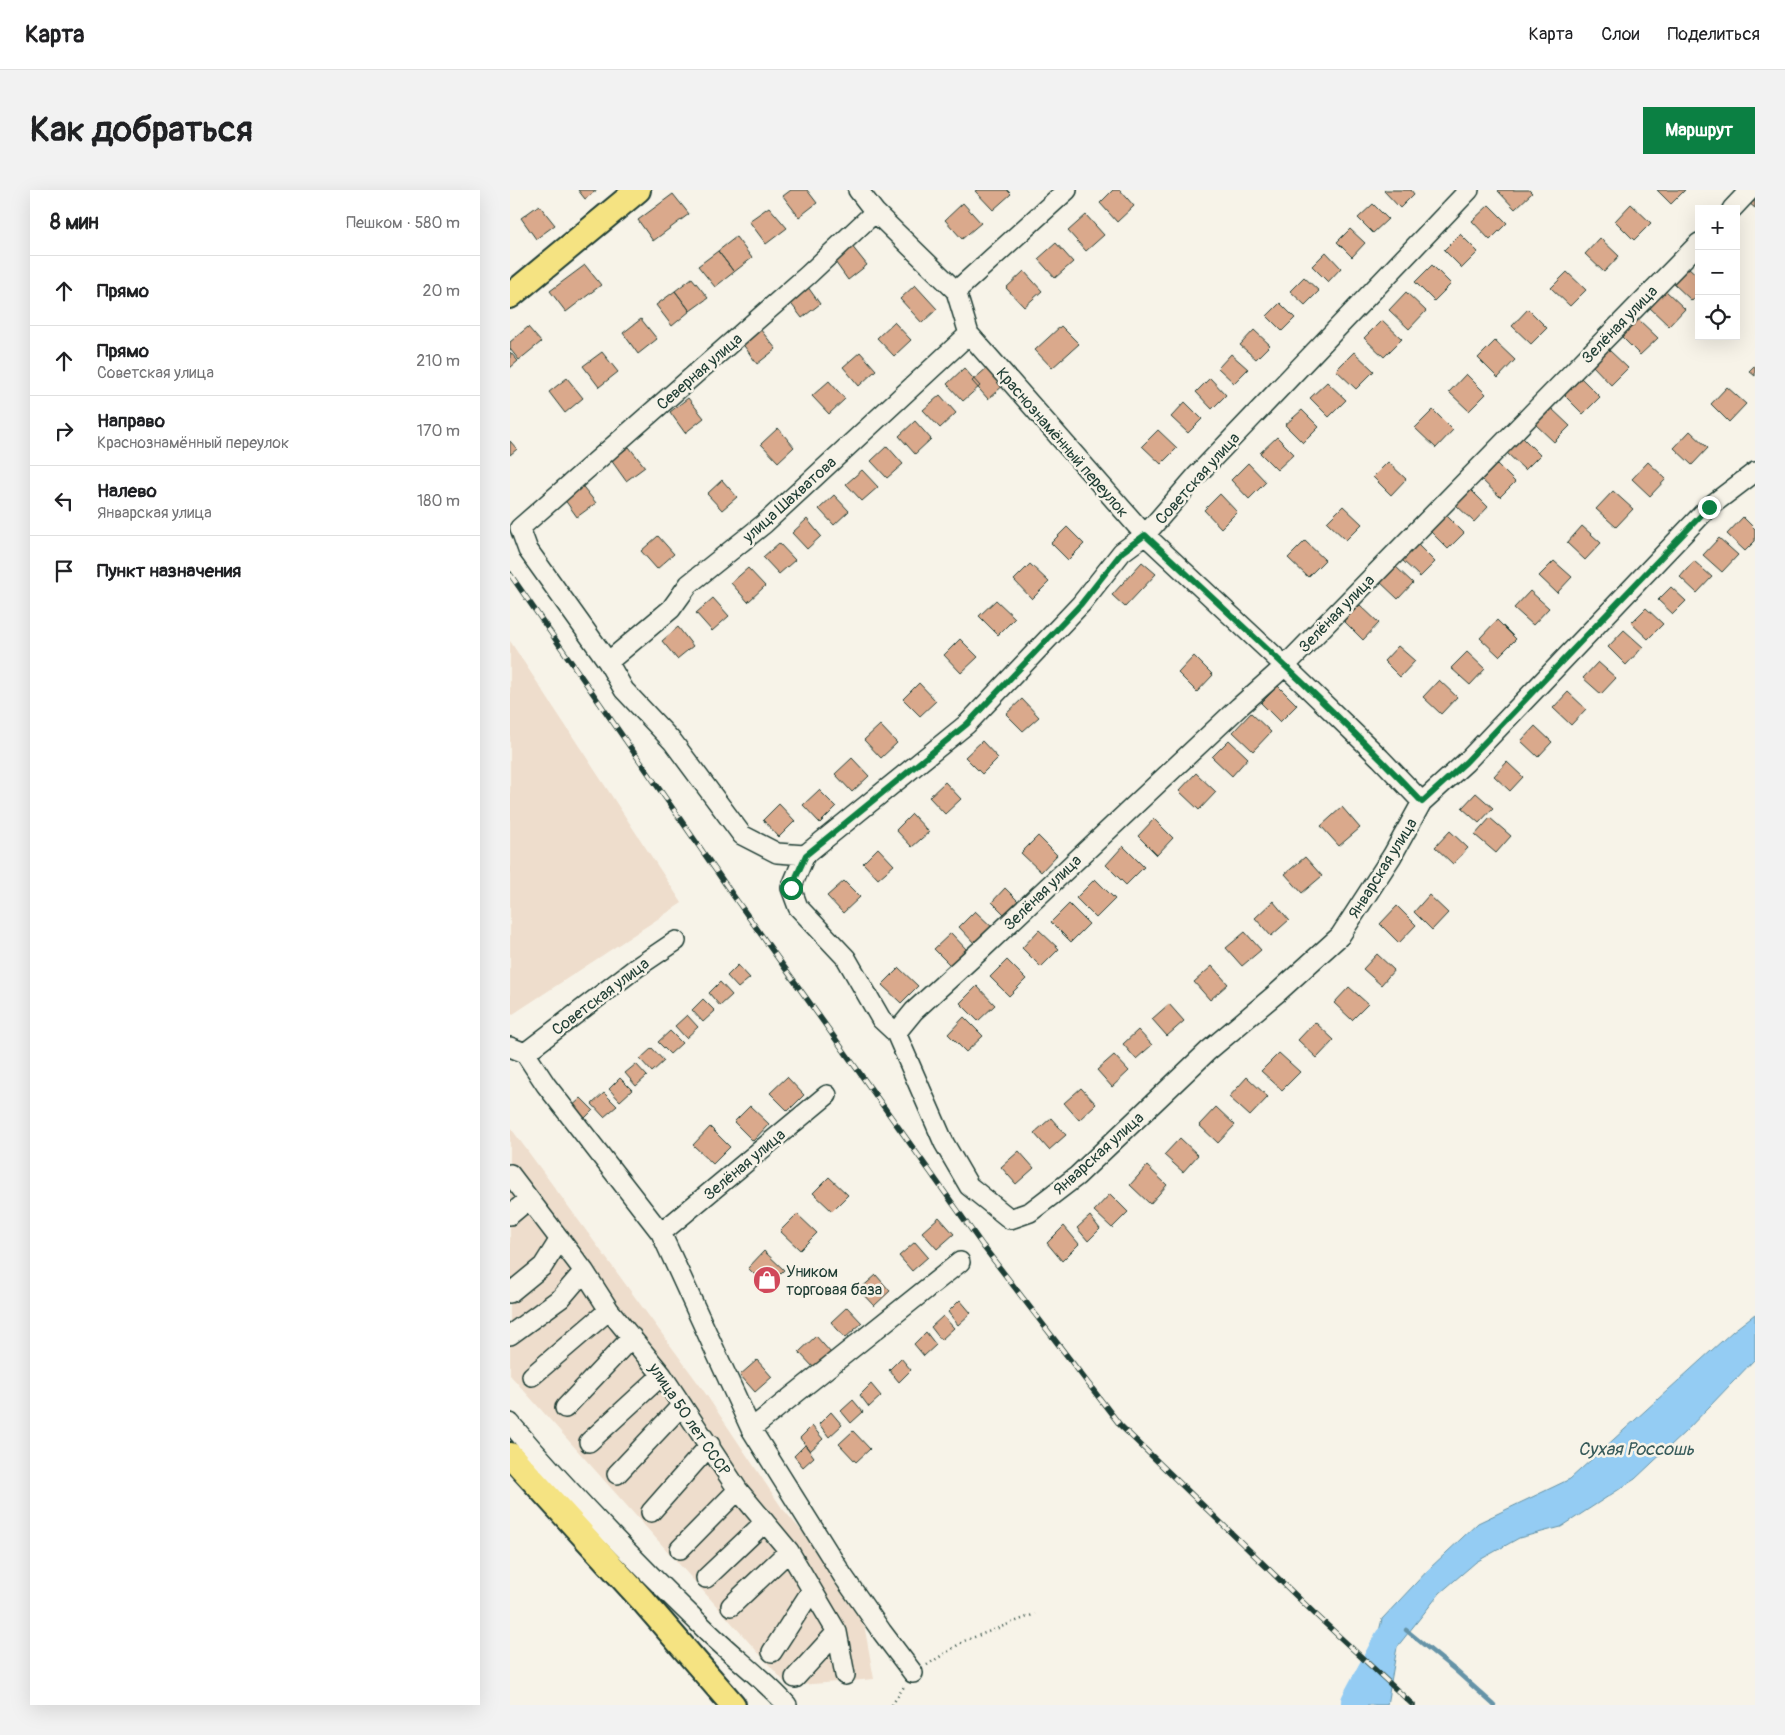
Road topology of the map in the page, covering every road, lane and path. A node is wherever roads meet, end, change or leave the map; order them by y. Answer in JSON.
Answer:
{"nodes":[{"id":1,"x":638,"y":190,"type":"edge"},
{"id":2,"x":858,"y":190,"type":"edge"},
{"id":3,"x":1067,"y":190,"type":"edge"},
{"id":4,"x":1469,"y":190,"type":"edge"},
{"id":5,"x":1750,"y":190,"type":"edge"},
{"id":6,"x":1736,"y":205,"type":"edge"},
{"id":7,"x":875,"y":212,"type":"junction"},
{"id":8,"x":1695,"y":247,"type":"edge"},
{"id":9,"x":956,"y":291,"type":"junction"},
{"id":10,"x":510,"y":296,"type":"edge"},
{"id":11,"x":969,"y":334,"type":"junction"},
{"id":12,"x":1755,"y":472,"type":"edge"},
{"id":13,"x":1145,"y":535,"type":"junction"},
{"id":14,"x":608,"y":662,"type":"junction"},
{"id":15,"x":1285,"y":666,"type":"junction"},
{"id":16,"x":1422,"y":802,"type":"junction"},
{"id":17,"x":806,"y":855,"type":"junction"},
{"id":18,"x":676,"y":941,"type":"dead end"},
{"id":19,"x":896,"y":1033,"type":"junction"},
{"id":20,"x":518,"y":1050,"type":"edge"},
{"id":21,"x":827,"y":1095,"type":"dead end"},
{"id":22,"x":510,"y":1174,"type":"edge"},
{"id":23,"x":529,"y":1199,"type":"junction"},
{"id":24,"x":510,"y":1214,"type":"edge"},
{"id":25,"x":660,"y":1233,"type":"junction"},
{"id":26,"x":560,"y":1239,"type":"junction"},
{"id":27,"x":960,"y":1262,"type":"dead end"},
{"id":28,"x":584,"y":1271,"type":"junction"},
{"id":29,"x":510,"y":1293,"type":"edge"},
{"id":30,"x":609,"y":1310,"type":"junction"},
{"id":31,"x":510,"y":1335,"type":"edge"},
{"id":32,"x":632,"y":1337,"type":"junction"},
{"id":33,"x":662,"y":1375,"type":"junction"},
{"id":34,"x":532,"y":1376,"type":"dead end"},
{"id":35,"x":682,"y":1405,"type":"junction"},
{"id":36,"x":565,"y":1408,"type":"dead end"},
{"id":37,"x":510,"y":1423,"type":"edge"},
{"id":38,"x":751,"y":1429,"type":"junction"},
{"id":39,"x":589,"y":1442,"type":"dead end"},
{"id":40,"x":710,"y":1446,"type":"junction"},
{"id":41,"x":510,"y":1455,"type":"edge"},
{"id":42,"x":617,"y":1474,"type":"dead end"},
{"id":43,"x":738,"y":1490,"type":"junction"},
{"id":44,"x":651,"y":1512,"type":"dead end"},
{"id":45,"x":765,"y":1522,"type":"junction"},
{"id":46,"x":680,"y":1549,"type":"dead end"},
{"id":47,"x":790,"y":1551,"type":"junction"},
{"id":48,"x":706,"y":1578,"type":"dead end"},
{"id":49,"x":812,"y":1590,"type":"junction"},
{"id":50,"x":731,"y":1606,"type":"dead end"},
{"id":51,"x":1035,"y":1614,"type":"dead end"},
{"id":52,"x":836,"y":1632,"type":"junction"},
{"id":53,"x":772,"y":1652,"type":"dead end"},
{"id":54,"x":913,"y":1673,"type":"junction"},
{"id":55,"x":845,"y":1675,"type":"dead end"},
{"id":56,"x":795,"y":1678,"type":"dead end"},
{"id":57,"x":733,"y":1705,"type":"edge"},
{"id":58,"x":786,"y":1705,"type":"edge"},
{"id":59,"x":892,"y":1705,"type":"edge"}],
"edges":[{"from":1,"to":10,"type":"main road"},
{"from":2,"to":7,"type":"street","name":"Краснознамённый переулок"},
{"from":3,"to":9,"type":"street"},
{"from":4,"to":13,"type":"street","name":"Советская улица"},
{"from":5,"to":6,"type":"street"},
{"from":7,"to":9,"type":"street","name":"Краснознамённый переулок"},
{"from":7,"to":14,"type":"street","name":"Северная улица"},
{"from":8,"to":15,"type":"street","name":"Зелёная улица"},
{"from":9,"to":11,"type":"street","name":"Краснознамённый переулок"},
{"from":11,"to":13,"type":"street","name":"Краснознамённый переулок"},
{"from":11,"to":14,"type":"street","name":"улица Шахватова"},
{"from":12,"to":16,"type":"street","name":"Январская улица"},
{"from":13,"to":15,"type":"street","name":"Краснознамённый переулок"},
{"from":13,"to":17,"type":"street","name":"Советская улица"},
{"from":14,"to":17,"type":"street"},
{"from":15,"to":16,"type":"street","name":"Краснознамённый переулок"},
{"from":15,"to":19,"type":"street","name":"Зелёная улица"},
{"from":16,"to":19,"type":"street","name":"Январская улица"},
{"from":17,"to":19,"type":"street"},
{"from":18,"to":20,"type":"street","name":"Советская улица"},
{"from":20,"to":25,"type":"street"},
{"from":21,"to":25,"type":"street","name":"Зелёная улица"},
{"from":22,"to":23,"type":"street","name":"улица 50 лет СССР"},
{"from":23,"to":24,"type":"street"},
{"from":23,"to":26,"type":"street","name":"улица 50 лет СССР"},
{"from":25,"to":38,"type":"street"},
{"from":26,"to":28,"type":"street","name":"улица 50 лет СССР"},
{"from":26,"to":29,"type":"street"},
{"from":27,"to":38,"type":"street"},
{"from":28,"to":30,"type":"street","name":"улица 50 лет СССР"},
{"from":28,"to":31,"type":"street"},
{"from":30,"to":32,"type":"street","name":"улица 50 лет СССР"},
{"from":30,"to":34,"type":"street"},
{"from":32,"to":33,"type":"street","name":"улица 50 лет СССР"},
{"from":32,"to":36,"type":"street"},
{"from":33,"to":35,"type":"street","name":"улица 50 лет СССР"},
{"from":33,"to":39,"type":"street"},
{"from":35,"to":40,"type":"street","name":"улица 50 лет СССР"},
{"from":35,"to":42,"type":"street"},
{"from":37,"to":58,"type":"street"},
{"from":38,"to":54,"type":"street"},
{"from":40,"to":43,"type":"street","name":"улица 50 лет СССР"},
{"from":40,"to":44,"type":"street"},
{"from":41,"to":57,"type":"main road"},
{"from":43,"to":45,"type":"street","name":"улица 50 лет СССР"},
{"from":43,"to":46,"type":"street"},
{"from":45,"to":47,"type":"street","name":"улица 50 лет СССР"},
{"from":45,"to":48,"type":"street"},
{"from":47,"to":49,"type":"street","name":"улица 50 лет СССР"},
{"from":47,"to":50,"type":"street"},
{"from":49,"to":52,"type":"street","name":"улица 50 лет СССР"},
{"from":49,"to":53,"type":"street"},
{"from":51,"to":54,"type":"path"},
{"from":52,"to":55,"type":"street","name":"улица 50 лет СССР"},
{"from":52,"to":56,"type":"street"},
{"from":54,"to":59,"type":"path"}]}
